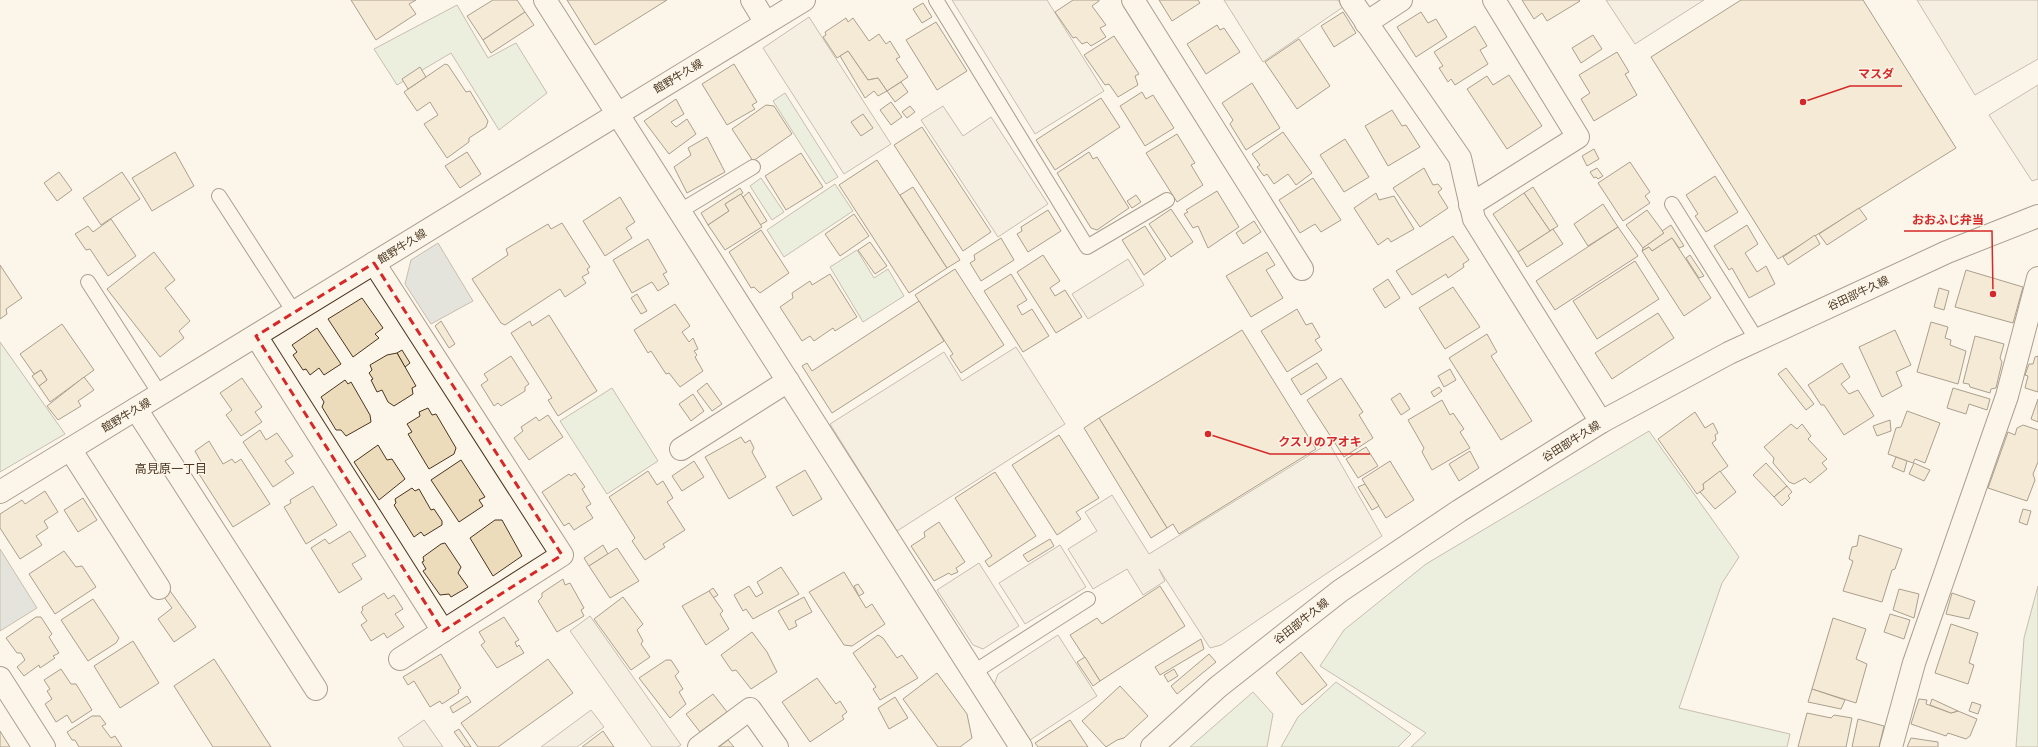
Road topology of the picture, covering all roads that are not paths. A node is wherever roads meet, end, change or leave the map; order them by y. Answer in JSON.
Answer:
{"nodes":[{"id":1,"x":545,"y":0,"type":"edge"},
{"id":2,"x":752,"y":0,"type":"edge"},
{"id":3,"x":804,"y":0,"type":"edge"},
{"id":4,"x":936,"y":0,"type":"edge"},
{"id":5,"x":1133,"y":0,"type":"edge"},
{"id":6,"x":1351,"y":0,"type":"edge"},
{"id":7,"x":1401,"y":0,"type":"edge"},
{"id":8,"x":1494,"y":0,"type":"edge"},
{"id":9,"x":766,"y":23,"type":"junction"},
{"id":10,"x":1366,"y":23,"type":"junction"},
{"id":11,"x":618,"y":113,"type":"junction"},
{"id":12,"x":753,"y":167,"type":"dead end"},
{"id":13,"x":219,"y":196,"type":"dead end"},
{"id":14,"x":1167,"y":200,"type":"dead end"},
{"id":15,"x":1672,"y":204,"type":"dead end"},
{"id":16,"x":1470,"y":205,"type":"junction"},
{"id":17,"x":680,"y":211,"type":"junction"},
{"id":18,"x":2038,"y":216,"type":"edge"},
{"id":19,"x":374,"y":263,"type":"junction"},
{"id":20,"x":1302,"y":269,"type":"dead end"},
{"id":21,"x":2038,"y":278,"type":"edge"},
{"id":22,"x":88,"y":282,"type":"dead end"},
{"id":23,"x":294,"y":312,"type":"junction"},
{"id":24,"x":256,"y":336,"type":"junction"},
{"id":25,"x":1757,"y":340,"type":"junction"},
{"id":26,"x":788,"y":381,"type":"junction"},
{"id":27,"x":160,"y":394,"type":"junction"},
{"id":28,"x":136,"y":409,"type":"junction"},
{"id":29,"x":1601,"y":422,"type":"junction"},
{"id":30,"x":70,"y":449,"type":"junction"},
{"id":31,"x":681,"y":449,"type":"dead end"},
{"id":32,"x":0,"y":492,"type":"edge"},
{"id":33,"x":159,"y":588,"type":"dead end"},
{"id":34,"x":1088,"y":599,"type":"dead end"},
{"id":35,"x":443,"y":632,"type":"junction"},
{"id":36,"x":400,"y":659,"type":"dead end"},
{"id":37,"x":974,"y":672,"type":"junction"},
{"id":38,"x":0,"y":678,"type":"edge"},
{"id":39,"x":316,"y":689,"type":"dead end"},
{"id":40,"x":44,"y":747,"type":"edge"},
{"id":41,"x":699,"y":747,"type":"edge"},
{"id":42,"x":777,"y":747,"type":"edge"},
{"id":43,"x":1021,"y":747,"type":"edge"},
{"id":44,"x":1152,"y":747,"type":"edge"},
{"id":45,"x":1892,"y":747,"type":"edge"}],
"edges":[{"from":1,"to":11,"type":"street"},
{"from":2,"to":9,"type":"street"},
{"from":3,"to":9,"type":"street","name":"館野牛久線"},
{"from":4,"to":14,"type":"lane"},
{"from":5,"to":20,"type":"street"},
{"from":6,"to":10,"type":"street"},
{"from":7,"to":10,"type":"street"},
{"from":8,"to":16,"type":"street"},
{"from":9,"to":11,"type":"street","name":"館野牛久線"},
{"from":10,"to":16,"type":"street"},
{"from":11,"to":17,"type":"street"},
{"from":11,"to":19,"type":"street","name":"館野牛久線"},
{"from":12,"to":17,"type":"lane"},
{"from":13,"to":23,"type":"lane"},
{"from":15,"to":25,"type":"lane"},
{"from":16,"to":29,"type":"street"},
{"from":17,"to":26,"type":"street"},
{"from":18,"to":25,"type":"street","name":"谷田部牛久線"},
{"from":19,"to":23,"type":"street","name":"館野牛久線"},
{"from":19,"to":35,"type":"street"},
{"from":21,"to":45,"type":"street"},
{"from":22,"to":27,"type":"lane"},
{"from":23,"to":24,"type":"street","name":"館野牛久線"},
{"from":24,"to":27,"type":"street","name":"館野牛久線"},
{"from":24,"to":35,"type":"street"},
{"from":25,"to":29,"type":"street","name":"谷田部牛久線"},
{"from":26,"to":31,"type":"street"},
{"from":26,"to":37,"type":"street"},
{"from":27,"to":28,"type":"street","name":"館野牛久線"},
{"from":28,"to":30,"type":"street","name":"館野牛久線"},
{"from":28,"to":39,"type":"street"},
{"from":29,"to":44,"type":"street","name":"谷田部牛久線"},
{"from":30,"to":32,"type":"street","name":"館野牛久線"},
{"from":30,"to":33,"type":"street"},
{"from":34,"to":37,"type":"lane"},
{"from":35,"to":36,"type":"street"},
{"from":37,"to":43,"type":"street"},
{"from":38,"to":40,"type":"street"},
{"from":41,"to":42,"type":"street"}]}
